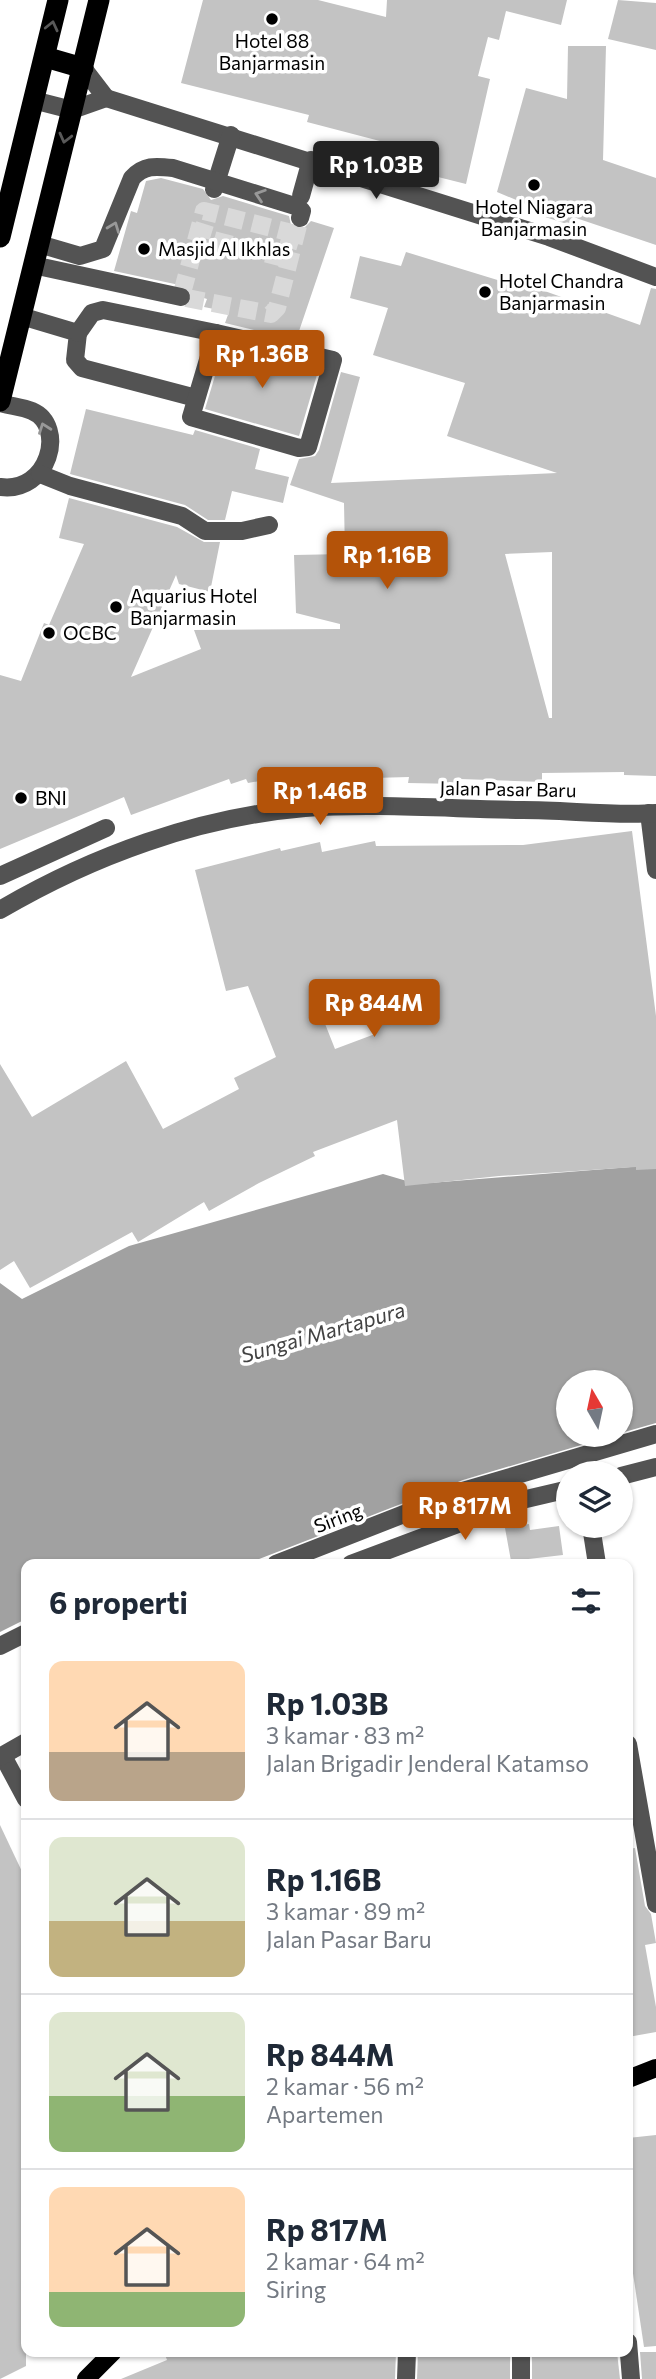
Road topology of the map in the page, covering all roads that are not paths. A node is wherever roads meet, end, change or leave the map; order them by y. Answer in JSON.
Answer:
{"nodes":[{"id":1,"x":58,"y":0,"type":"edge"},
{"id":2,"x":99,"y":0,"type":"edge"},
{"id":3,"x":45,"y":57,"type":"junction"},
{"id":4,"x":83,"y":68,"type":"junction"},
{"id":5,"x":106,"y":97,"type":"junction"},
{"id":6,"x":33,"y":100,"type":"junction"},
{"id":7,"x":72,"y":110,"type":"junction"},
{"id":8,"x":231,"y":135,"type":"junction"},
{"id":9,"x":311,"y":160,"type":"junction"},
{"id":10,"x":215,"y":185,"type":"junction"},
{"id":11,"x":0,"y":237,"type":"edge"},
{"id":12,"x":36,"y":255,"type":"junction"},
{"id":13,"x":656,"y":277,"type":"edge"},
{"id":14,"x":181,"y":297,"type":"dead end"},
{"id":15,"x":21,"y":316,"type":"junction"},
{"id":16,"x":78,"y":333,"type":"junction"},
{"id":17,"x":216,"y":333,"type":"junction"},
{"id":18,"x":196,"y":398,"type":"junction"},
{"id":19,"x":0,"y":402,"type":"edge"},
{"id":20,"x":40,"y":474,"type":"junction"},
{"id":21,"x":0,"y":487,"type":"edge"},
{"id":22,"x":269,"y":524,"type":"dead end"},
{"id":23,"x":653,"y":813,"type":"edge"},
{"id":24,"x":106,"y":828,"type":"dead end"},
{"id":25,"x":656,"y":870,"type":"edge"},
{"id":26,"x":0,"y":876,"type":"edge"},
{"id":27,"x":0,"y":887,"type":"edge"},
{"id":28,"x":5,"y":907,"type":"edge"},
{"id":29,"x":656,"y":1434,"type":"edge"},
{"id":30,"x":656,"y":1467,"type":"edge"},
{"id":31,"x":633,"y":1473,"type":"edge"},
{"id":32,"x":556,"y":1492,"type":"edge"},
{"id":33,"x":592,"y":1538,"type":"edge"},
{"id":34,"x":289,"y":1559,"type":"edge"},
{"id":35,"x":364,"y":1559,"type":"edge"},
{"id":36,"x":596,"y":1559,"type":"edge"},
{"id":37,"x":21,"y":1636,"type":"edge"},
{"id":38,"x":0,"y":1646,"type":"edge"},
{"id":39,"x":21,"y":1745,"type":"edge"},
{"id":40,"x":1,"y":1756,"type":"edge"},
{"id":41,"x":633,"y":1773,"type":"edge"},
{"id":42,"x":21,"y":1790,"type":"edge"},
{"id":43,"x":656,"y":1904,"type":"edge"},
{"id":44,"x":656,"y":2067,"type":"edge"},
{"id":45,"x":633,"y":2077,"type":"edge"},
{"id":46,"x":108,"y":2357,"type":"edge"},
{"id":47,"x":407,"y":2357,"type":"edge"},
{"id":48,"x":521,"y":2357,"type":"edge"},
{"id":49,"x":630,"y":2357,"type":"edge"},
{"id":50,"x":86,"y":2379,"type":"edge"},
{"id":51,"x":406,"y":2379,"type":"edge"},
{"id":52,"x":521,"y":2379,"type":"edge"},
{"id":53,"x":632,"y":2379,"type":"edge"}],
"edges":[{"from":3,"to":1,"type":"highway","one_way":true},
{"from":2,"to":4,"type":"highway"},
{"from":3,"to":4,"type":"highway"},
{"from":3,"to":6,"type":"highway"},
{"from":4,"to":5,"type":"street"},
{"from":4,"to":7,"type":"highway"},
{"from":5,"to":7,"type":"street"},
{"from":5,"to":8,"type":"street"},
{"from":6,"to":7,"type":"street"},
{"from":6,"to":11,"type":"highway"},
{"from":7,"to":12,"type":"highway","one_way":true},
{"from":8,"to":9,"type":"street"},
{"from":8,"to":10,"type":"street"},
{"from":9,"to":10,"type":"street","one_way":true},
{"from":9,"to":13,"type":"street"},
{"from":12,"to":10,"type":"street","one_way":true},
{"from":12,"to":14,"type":"street"},
{"from":12,"to":15,"type":"highway"},
{"from":15,"to":16,"type":"street"},
{"from":15,"to":19,"type":"highway"},
{"from":16,"to":17,"type":"street"},
{"from":16,"to":18,"type":"street"},
{"from":17,"to":18,"type":"street"},
{"from":17,"to":18,"type":"street"},
{"from":20,"to":19,"type":"street","one_way":true},
{"from":20,"to":21,"type":"street"},
{"from":20,"to":22,"type":"street"},
{"from":23,"to":25,"type":"street"},
{"from":23,"to":28,"type":"street","name":"Jalan Pasar Baru"},
{"from":24,"to":26,"type":"street"},
{"from":27,"to":28,"type":"street"},
{"from":29,"to":34,"type":"street","name":"Siring"},
{"from":30,"to":31,"type":"street"},
{"from":32,"to":35,"type":"street"},
{"from":33,"to":36,"type":"street"},
{"from":37,"to":38,"type":"street"},
{"from":39,"to":40,"type":"street"},
{"from":40,"to":42,"type":"street"},
{"from":41,"to":43,"type":"street"},
{"from":44,"to":45,"type":"main road"},
{"from":46,"to":50,"type":"main road"},
{"from":47,"to":51,"type":"street"},
{"from":48,"to":52,"type":"street"},
{"from":49,"to":53,"type":"street"}]}
